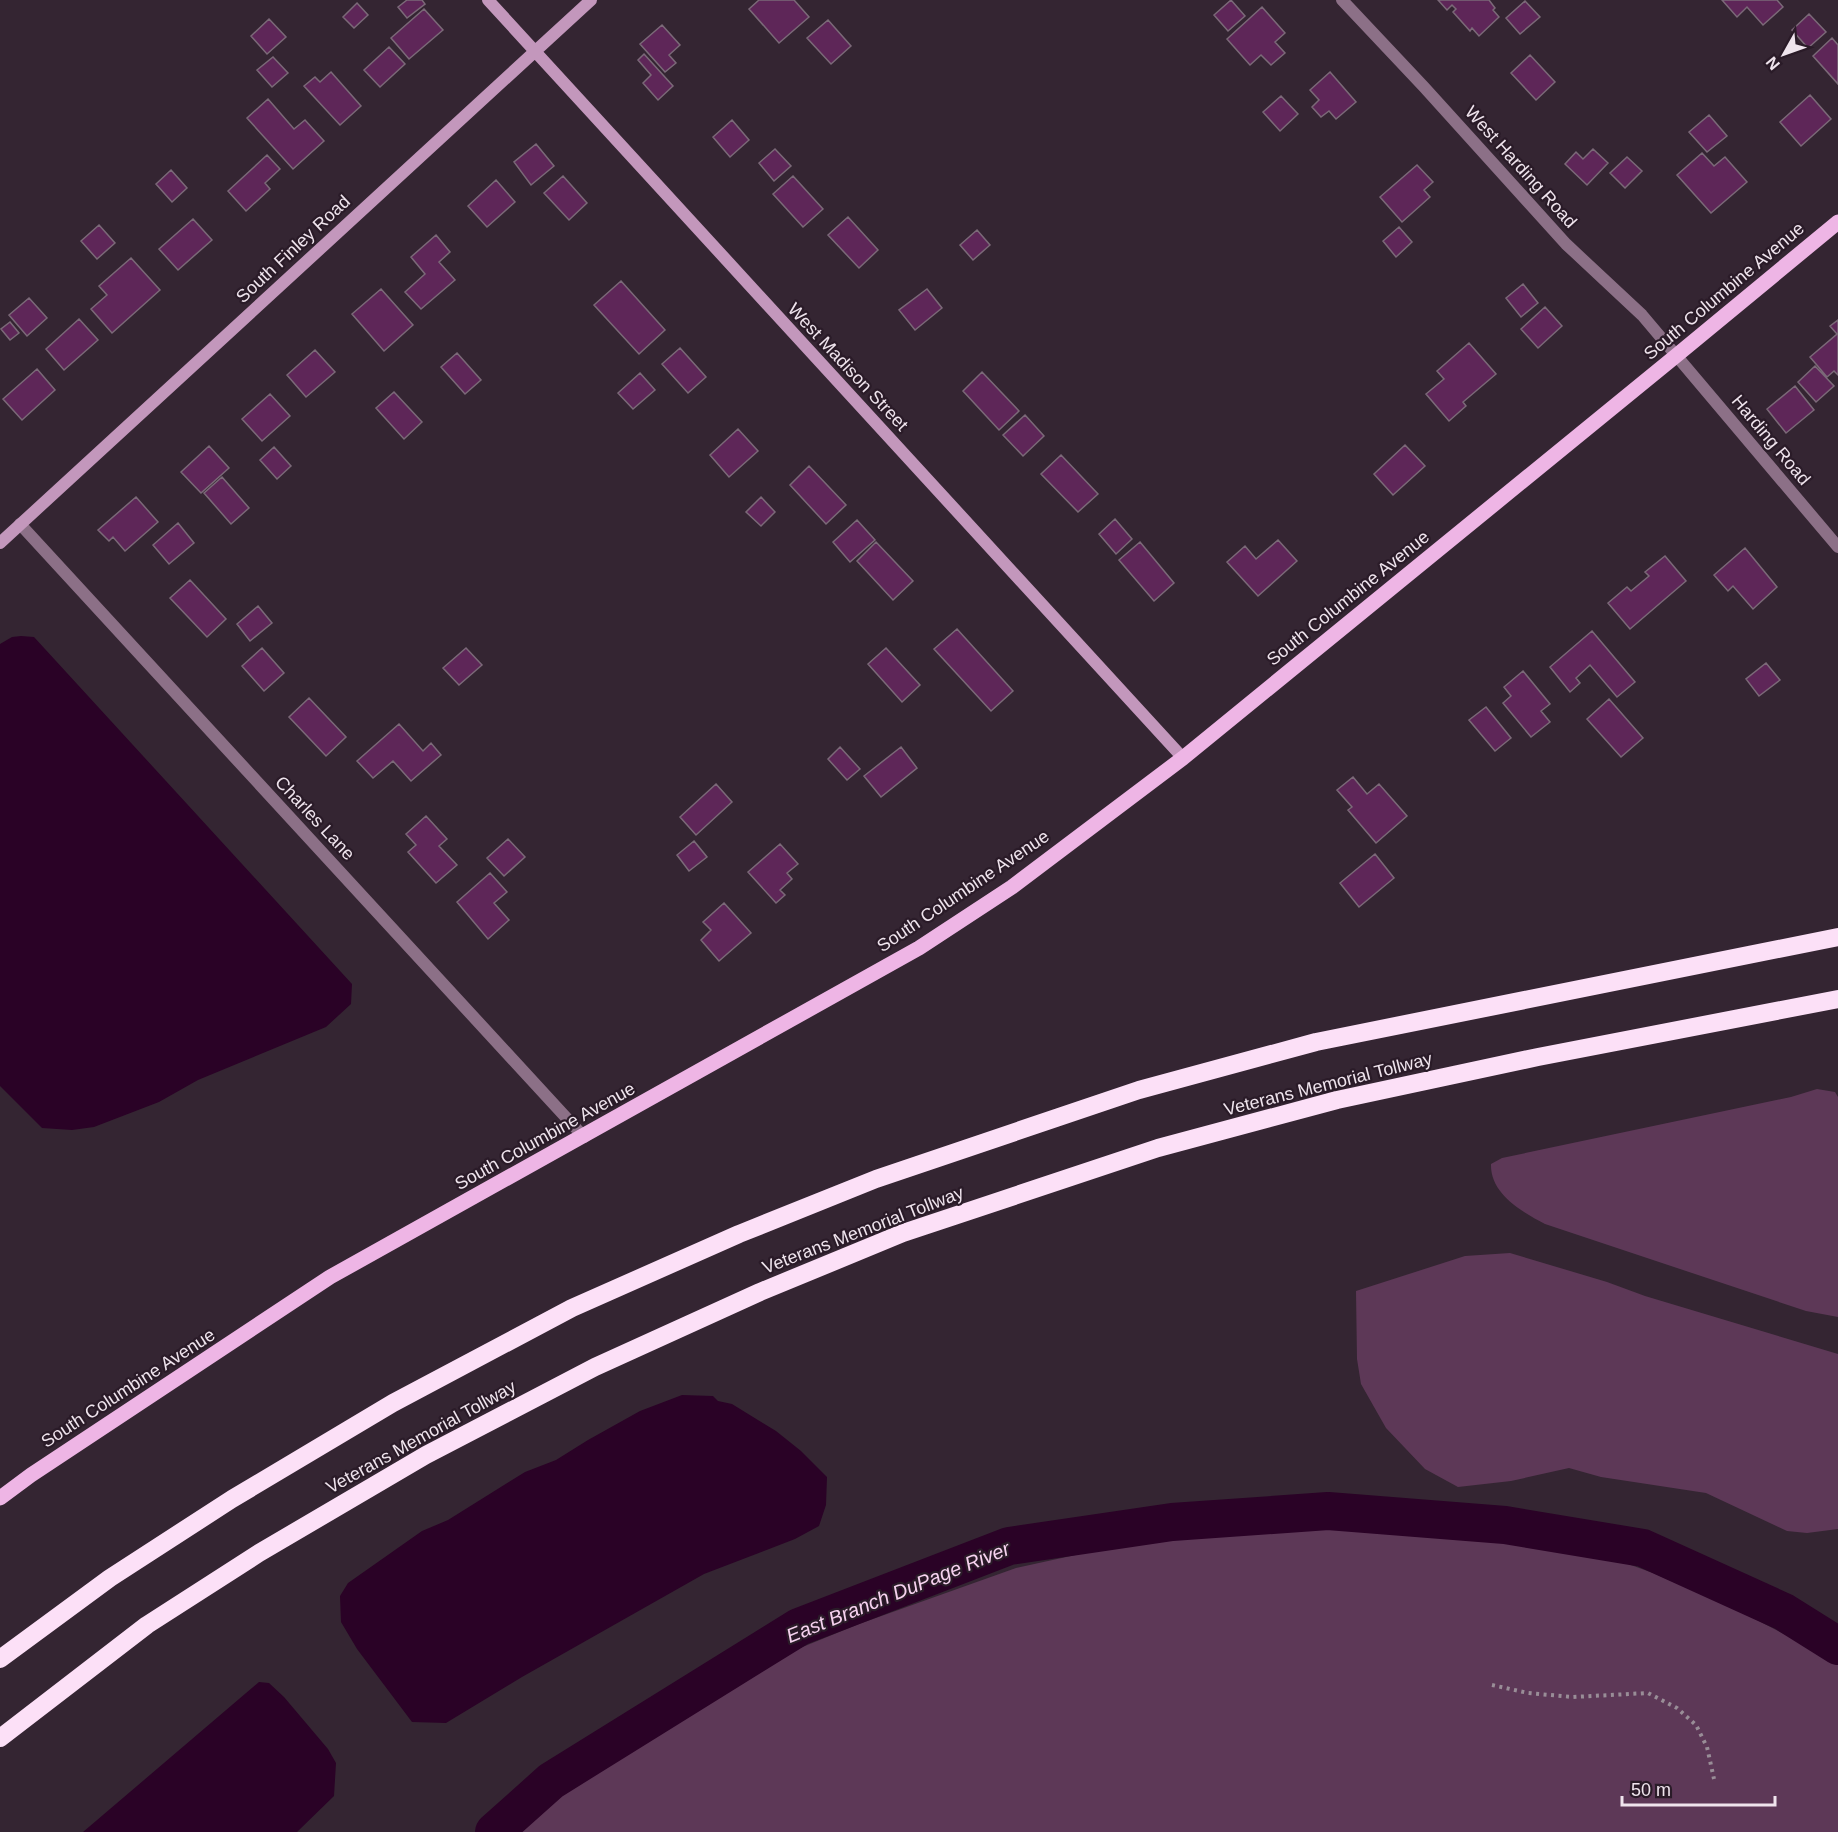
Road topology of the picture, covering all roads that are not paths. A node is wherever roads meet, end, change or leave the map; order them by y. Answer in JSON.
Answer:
{"nodes":[{"id":1,"x":488,"y":0,"type":"edge"},
{"id":2,"x":591,"y":0,"type":"edge"},
{"id":3,"x":1342,"y":0,"type":"edge"},
{"id":4,"x":535,"y":52,"type":"junction"},
{"id":5,"x":1838,"y":222,"type":"edge"},
{"id":6,"x":1677,"y":355,"type":"junction"},
{"id":7,"x":20,"y":524,"type":"junction"},
{"id":8,"x":0,"y":543,"type":"edge"},
{"id":9,"x":1838,"y":547,"type":"edge"},
{"id":10,"x":1182,"y":758,"type":"junction"},
{"id":11,"x":1838,"y":937,"type":"edge"},
{"id":12,"x":1838,"y":999,"type":"edge"},
{"id":13,"x":584,"y":1137,"type":"junction"},
{"id":14,"x":0,"y":1498,"type":"edge"},
{"id":15,"x":0,"y":1659,"type":"edge"},
{"id":16,"x":0,"y":1738,"type":"edge"}],
"edges":[{"from":1,"to":4,"type":"street","name":"West Madison Street"},
{"from":2,"to":4,"type":"street","name":"South Finley Road"},
{"from":3,"to":6,"type":"street","name":"West Harding Road"},
{"from":4,"to":7,"type":"street","name":"South Finley Road"},
{"from":4,"to":10,"type":"street","name":"West Madison Street"},
{"from":5,"to":6,"type":"main road","name":"South Columbine Avenue"},
{"from":6,"to":9,"type":"street","name":"Harding Road"},
{"from":6,"to":10,"type":"main road","name":"South Columbine Avenue"},
{"from":7,"to":8,"type":"street","name":"South Finley Road"},
{"from":7,"to":13,"type":"street","name":"Charles Lane"},
{"from":10,"to":13,"type":"main road","name":"South Columbine Avenue"},
{"from":11,"to":15,"type":"highway"},
{"from":12,"to":16,"type":"highway","name":"Veterans Memorial Tollway"},
{"from":13,"to":14,"type":"main road","name":"South Columbine Avenue"}]}
